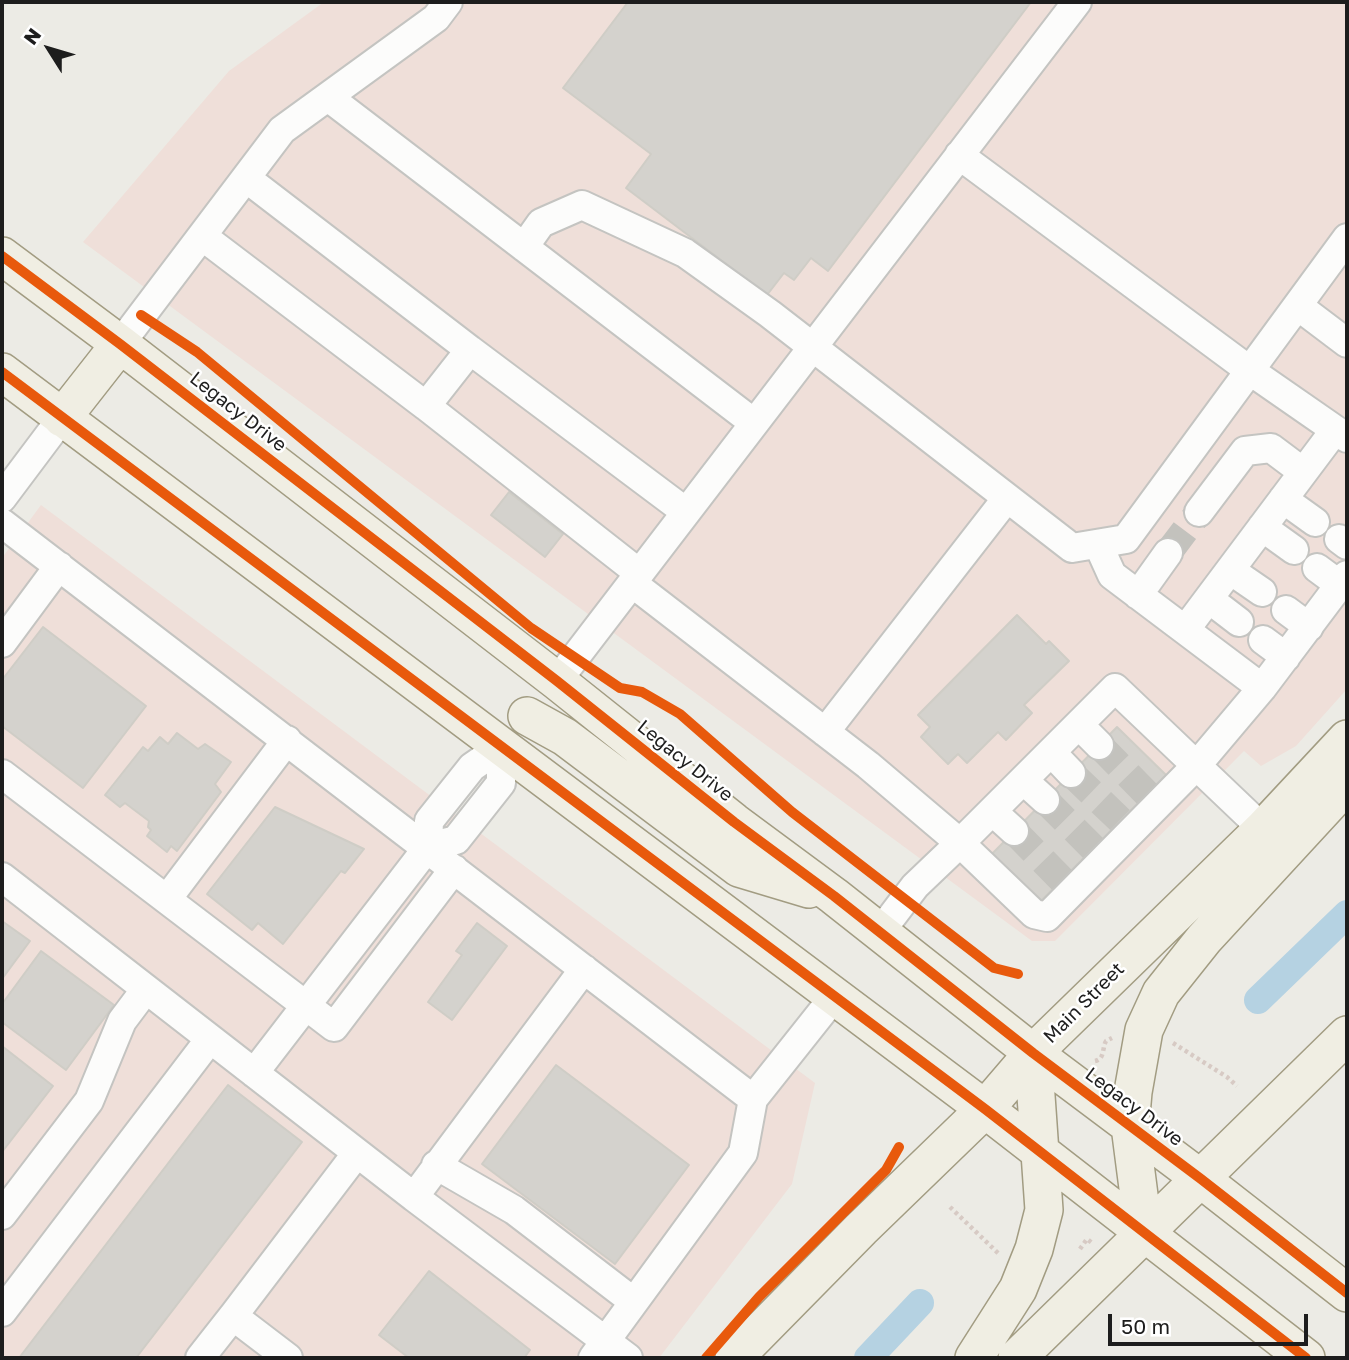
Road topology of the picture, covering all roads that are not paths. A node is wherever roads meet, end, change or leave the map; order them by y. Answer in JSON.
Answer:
{"nodes":[{"id":1,"x":448,"y":2,"type":"edge"},
{"id":2,"x":1077,"y":2,"type":"edge"},
{"id":3,"x":327,"y":97,"type":"junction"},
{"id":4,"x":959,"y":155,"type":"junction"},
{"id":5,"x":246,"y":178,"type":"junction"},
{"id":6,"x":202,"y":236,"type":"junction"},
{"id":7,"x":1346,"y":244,"type":"edge"},
{"id":8,"x":524,"y":247,"type":"junction"},
{"id":9,"x":2,"y":256,"type":"edge"},
{"id":10,"x":1298,"y":306,"type":"junction"},
{"id":11,"x":1347,"y":343,"type":"edge"},
{"id":12,"x":120,"y":344,"type":"junction"},
{"id":13,"x":812,"y":348,"type":"junction"},
{"id":14,"x":470,"y":350,"type":"junction"},
{"id":15,"x":1249,"y":370,"type":"junction"},
{"id":16,"x":2,"y":372,"type":"edge"},
{"id":17,"x":426,"y":407,"type":"junction"},
{"id":18,"x":62,"y":418,"type":"junction"},
{"id":19,"x":754,"y":423,"type":"junction"},
{"id":20,"x":1341,"y":434,"type":"edge"},
{"id":21,"x":1303,"y":472,"type":"junction"},
{"id":22,"x":2,"y":498,"type":"edge"},
{"id":23,"x":1007,"y":498,"type":"junction"},
{"id":24,"x":1283,"y":499,"type":"junction"},
{"id":25,"x":686,"y":512,"type":"junction"},
{"id":26,"x":1199,"y":512,"type":"tunnel mouth"},
{"id":27,"x":1315,"y":522,"type":"dead end"},
{"id":28,"x":2,"y":523,"type":"edge"},
{"id":29,"x":1262,"y":527,"type":"junction"},
{"id":30,"x":1098,"y":544,"type":"junction"},
{"id":31,"x":1294,"y":550,"type":"dead end"},
{"id":32,"x":1168,"y":553,"type":"tunnel mouth"},
{"id":33,"x":59,"y":566,"type":"junction"},
{"id":34,"x":1317,"y":568,"type":"dead end"},
{"id":35,"x":1230,"y":570,"type":"junction"},
{"id":36,"x":635,"y":578,"type":"junction"},
{"id":37,"x":1344,"y":580,"type":"edge"},
{"id":38,"x":1262,"y":592,"type":"dead end"},
{"id":39,"x":1138,"y":595,"type":"junction"},
{"id":40,"x":1209,"y":599,"type":"junction"},
{"id":41,"x":1286,"y":610,"type":"dead end"},
{"id":42,"x":1239,"y":622,"type":"dead end"},
{"id":43,"x":1308,"y":626,"type":"junction"},
{"id":44,"x":1185,"y":630,"type":"junction"},
{"id":45,"x":1263,"y":639,"type":"dead end"},
{"id":46,"x":2,"y":643,"type":"edge"},
{"id":47,"x":1286,"y":657,"type":"junction"},
{"id":48,"x":556,"y":681,"type":"junction"},
{"id":49,"x":1262,"y":688,"type":"junction"},
{"id":50,"x":527,"y":716,"type":"junction"},
{"id":51,"x":1079,"y":725,"type":"junction"},
{"id":52,"x":825,"y":732,"type":"junction"},
{"id":53,"x":1347,"y":739,"type":"edge"},
{"id":54,"x":287,"y":740,"type":"junction"},
{"id":55,"x":1099,"y":745,"type":"tunnel mouth"},
{"id":56,"x":501,"y":747,"type":"junction"},
{"id":57,"x":1051,"y":752,"type":"junction"},
{"id":58,"x":1197,"y":765,"type":"junction"},
{"id":59,"x":1071,"y":773,"type":"tunnel mouth"},
{"id":60,"x":2,"y":774,"type":"edge"},
{"id":61,"x":1023,"y":780,"type":"junction"},
{"id":62,"x":1347,"y":784,"type":"edge"},
{"id":63,"x":1045,"y":800,"type":"tunnel mouth"},
{"id":64,"x":992,"y":811,"type":"junction"},
{"id":65,"x":1263,"y":829,"type":"junction"},
{"id":66,"x":1014,"y":831,"type":"tunnel mouth"},
{"id":67,"x":960,"y":844,"type":"junction"},
{"id":68,"x":428,"y":848,"type":"junction"},
{"id":69,"x":454,"y":869,"type":"junction"},
{"id":70,"x":2,"y":877,"type":"edge"},
{"id":71,"x":834,"y":896,"type":"junction"},
{"id":72,"x":167,"y":899,"type":"junction"},
{"id":73,"x":880,"y":932,"type":"junction"},
{"id":74,"x":584,"y":969,"type":"junction"},
{"id":75,"x":146,"y":989,"type":"junction"},
{"id":76,"x":834,"y":998,"type":"junction"},
{"id":77,"x":305,"y":1004,"type":"junction"},
{"id":78,"x":1347,"y":1035,"type":"edge"},
{"id":79,"x":210,"y":1039,"type":"junction"},
{"id":80,"x":1034,"y":1053,"type":"junction"},
{"id":81,"x":254,"y":1073,"type":"junction"},
{"id":82,"x":753,"y":1099,"type":"junction"},
{"id":83,"x":985,"y":1109,"type":"junction"},
{"id":84,"x":1130,"y":1126,"type":"junction"},
{"id":85,"x":1039,"y":1151,"type":"junction"},
{"id":86,"x":358,"y":1153,"type":"junction"},
{"id":87,"x":436,"y":1166,"type":"junction"},
{"id":88,"x":1200,"y":1179,"type":"junction"},
{"id":89,"x":414,"y":1197,"type":"junction"},
{"id":90,"x":2,"y":1215,"type":"edge"},
{"id":91,"x":1144,"y":1234,"type":"junction"},
{"id":92,"x":1347,"y":1293,"type":"edge"},
{"id":93,"x":634,"y":1302,"type":"junction"},
{"id":94,"x":2,"y":1312,"type":"edge"},
{"id":95,"x":233,"y":1316,"type":"junction"},
{"id":96,"x":599,"y":1350,"type":"edge"},
{"id":97,"x":1294,"y":1355,"type":"edge"},
{"id":98,"x":200,"y":1358,"type":"edge"},
{"id":99,"x":288,"y":1358,"type":"edge"},
{"id":100,"x":628,"y":1358,"type":"edge"},
{"id":101,"x":734,"y":1358,"type":"edge"},
{"id":102,"x":974,"y":1358,"type":"edge"},
{"id":103,"x":1017,"y":1358,"type":"edge"}],
"edges":[{"from":1,"to":3,"type":"street"},
{"from":2,"to":4,"type":"street"},
{"from":3,"to":5,"type":"street"},
{"from":3,"to":8,"type":"street"},
{"from":4,"to":13,"type":"street"},
{"from":4,"to":15,"type":"street"},
{"from":5,"to":6,"type":"street"},
{"from":5,"to":14,"type":"street"},
{"from":6,"to":12,"type":"street"},
{"from":6,"to":17,"type":"street"},
{"from":7,"to":10,"type":"street"},
{"from":8,"to":13,"type":"street"},
{"from":8,"to":19,"type":"street"},
{"from":9,"to":12,"type":"main road","name":"Legacy Drive"},
{"from":10,"to":11,"type":"street"},
{"from":10,"to":15,"type":"street"},
{"from":12,"to":18,"type":"main road"},
{"from":12,"to":48,"type":"main road","name":"Legacy Drive"},
{"from":13,"to":19,"type":"street"},
{"from":13,"to":23,"type":"street"},
{"from":14,"to":17,"type":"street"},
{"from":14,"to":25,"type":"street"},
{"from":15,"to":20,"type":"street"},
{"from":15,"to":30,"type":"street"},
{"from":16,"to":18,"type":"main road"},
{"from":17,"to":36,"type":"street"},
{"from":18,"to":22,"type":"street"},
{"from":18,"to":56,"type":"main road"},
{"from":19,"to":25,"type":"street"},
{"from":20,"to":21,"type":"street"},
{"from":21,"to":24,"type":"street"},
{"from":21,"to":26,"type":"street"},
{"from":23,"to":30,"type":"street"},
{"from":23,"to":52,"type":"street"},
{"from":24,"to":27,"type":"street"},
{"from":24,"to":29,"type":"street"},
{"from":25,"to":36,"type":"street"},
{"from":28,"to":33,"type":"street"},
{"from":29,"to":31,"type":"street"},
{"from":29,"to":35,"type":"street"},
{"from":30,"to":39,"type":"street"},
{"from":32,"to":39,"type":"street"},
{"from":33,"to":46,"type":"street"},
{"from":33,"to":54,"type":"street"},
{"from":34,"to":37,"type":"street"},
{"from":35,"to":38,"type":"street"},
{"from":35,"to":40,"type":"street"},
{"from":36,"to":48,"type":"street"},
{"from":36,"to":52,"type":"street"},
{"from":37,"to":43,"type":"street"},
{"from":39,"to":44,"type":"street"},
{"from":40,"to":42,"type":"street"},
{"from":40,"to":44,"type":"street"},
{"from":41,"to":43,"type":"street"},
{"from":43,"to":47,"type":"street"},
{"from":44,"to":49,"type":"street"},
{"from":45,"to":47,"type":"street"},
{"from":47,"to":49,"type":"street"},
{"from":48,"to":50,"type":"main road"},
{"from":48,"to":71,"type":"main road","name":"Legacy Drive"},
{"from":49,"to":58,"type":"street"},
{"from":50,"to":56,"type":"main road"},
{"from":50,"to":71,"type":"main road"},
{"from":51,"to":55,"type":"street"},
{"from":51,"to":57,"type":"street"},
{"from":51,"to":58,"type":"street"},
{"from":52,"to":67,"type":"street"},
{"from":53,"to":65,"type":"main road","name":"Main Street"},
{"from":54,"to":68,"type":"street"},
{"from":54,"to":72,"type":"street"},
{"from":56,"to":68,"type":"street"},
{"from":56,"to":76,"type":"main road"},
{"from":57,"to":59,"type":"street"},
{"from":57,"to":61,"type":"street"},
{"from":58,"to":65,"type":"street"},
{"from":58,"to":67,"type":"street"},
{"from":60,"to":72,"type":"street"},
{"from":61,"to":63,"type":"street"},
{"from":61,"to":64,"type":"street"},
{"from":62,"to":84,"type":"main road"},
{"from":64,"to":66,"type":"street"},
{"from":64,"to":67,"type":"street"},
{"from":65,"to":80,"type":"main road","name":"Main Street"},
{"from":67,"to":73,"type":"street"},
{"from":68,"to":69,"type":"street"},
{"from":68,"to":77,"type":"street"},
{"from":69,"to":74,"type":"street"},
{"from":69,"to":77,"type":"street"},
{"from":70,"to":75,"type":"street"},
{"from":71,"to":73,"type":"main road","name":"Legacy Drive"},
{"from":72,"to":77,"type":"street"},
{"from":73,"to":80,"type":"main road","name":"Legacy Drive"},
{"from":74,"to":82,"type":"street"},
{"from":74,"to":87,"type":"street"},
{"from":75,"to":79,"type":"street"},
{"from":75,"to":90,"type":"street"},
{"from":76,"to":82,"type":"street"},
{"from":76,"to":83,"type":"main road"},
{"from":77,"to":81,"type":"street"},
{"from":78,"to":88,"type":"main road"},
{"from":79,"to":81,"type":"street"},
{"from":79,"to":94,"type":"street"},
{"from":80,"to":83,"type":"main road","name":"Main Street"},
{"from":80,"to":84,"type":"main road","name":"Legacy Drive"},
{"from":80,"to":85,"type":"main road"},
{"from":81,"to":86,"type":"street"},
{"from":82,"to":93,"type":"street"},
{"from":83,"to":85,"type":"main road"},
{"from":83,"to":101,"type":"main road","name":"Main Street"},
{"from":84,"to":88,"type":"main road","name":"Legacy Drive"},
{"from":84,"to":91,"type":"main road"},
{"from":85,"to":91,"type":"main road"},
{"from":85,"to":102,"type":"main road"},
{"from":86,"to":89,"type":"street"},
{"from":86,"to":95,"type":"street"},
{"from":87,"to":89,"type":"street"},
{"from":87,"to":93,"type":"street"},
{"from":88,"to":91,"type":"main road"},
{"from":88,"to":92,"type":"main road","name":"Legacy Drive"},
{"from":89,"to":96,"type":"street"},
{"from":91,"to":97,"type":"main road"},
{"from":91,"to":103,"type":"main road"},
{"from":93,"to":96,"type":"street"},
{"from":95,"to":98,"type":"street"},
{"from":95,"to":99,"type":"street"},
{"from":96,"to":100,"type":"street"}]}
